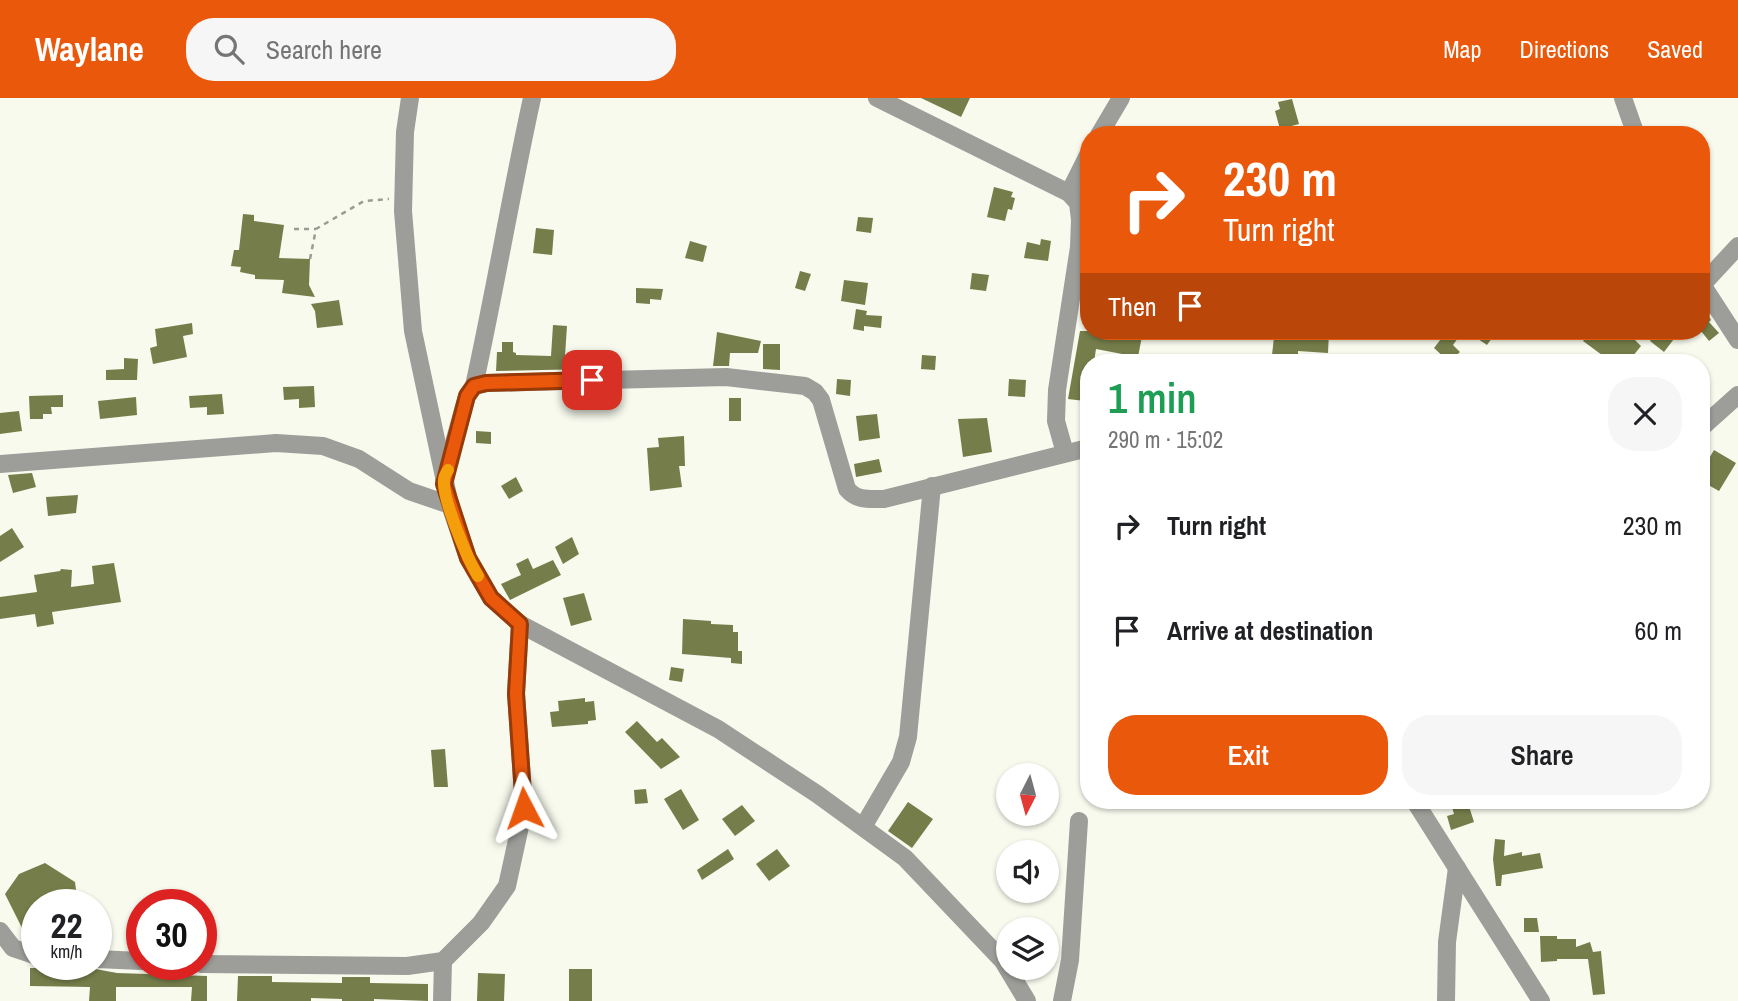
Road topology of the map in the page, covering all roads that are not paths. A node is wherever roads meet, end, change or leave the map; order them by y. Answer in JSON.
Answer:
{"nodes":[{"id":1,"x":410,"y":98,"type":"edge"},
{"id":2,"x":532,"y":98,"type":"edge"},
{"id":3,"x":877,"y":98,"type":"edge"},
{"id":4,"x":1121,"y":98,"type":"edge"},
{"id":5,"x":1623,"y":98,"type":"edge"},
{"id":6,"x":1104,"y":126,"type":"edge"},
{"id":7,"x":1633,"y":126,"type":"edge"},
{"id":8,"x":1080,"y":171,"type":"edge"},
{"id":9,"x":1069,"y":193,"type":"junction"},
{"id":10,"x":1738,"y":246,"type":"edge"},
{"id":11,"x":1710,"y":276,"type":"edge"},
{"id":12,"x":1710,"y":296,"type":"edge"},
{"id":13,"x":1738,"y":340,"type":"edge"},
{"id":14,"x":474,"y":386,"type":"junction"},
{"id":15,"x":1738,"y":395,"type":"edge"},
{"id":16,"x":1710,"y":420,"type":"edge"},
{"id":17,"x":1080,"y":450,"type":"edge"},
{"id":18,"x":1065,"y":453,"type":"junction"},
{"id":19,"x":0,"y":464,"type":"edge"},
{"id":20,"x":444,"y":484,"type":"junction"},
{"id":21,"x":932,"y":486,"type":"junction"},
{"id":22,"x":450,"y":505,"type":"junction"},
{"id":23,"x":520,"y":624,"type":"junction"},
{"id":24,"x":1420,"y":809,"type":"edge"},
{"id":25,"x":1079,"y":821,"type":"dead end"},
{"id":26,"x":863,"y":827,"type":"junction"},
{"id":27,"x":1457,"y":868,"type":"junction"},
{"id":28,"x":0,"y":930,"type":"edge"},
{"id":29,"x":21,"y":951,"type":"edge"},
{"id":30,"x":443,"y":961,"type":"junction"},
{"id":31,"x":217,"y":964,"type":"edge"},
{"id":32,"x":442,"y":1001,"type":"edge"},
{"id":33,"x":1027,"y":1001,"type":"edge"},
{"id":34,"x":1062,"y":1001,"type":"edge"},
{"id":35,"x":1446,"y":1001,"type":"edge"},
{"id":36,"x":1541,"y":1001,"type":"edge"}],
"edges":[{"from":1,"to":20,"type":"street"},
{"from":2,"to":14,"type":"street"},
{"from":3,"to":9,"type":"street"},
{"from":4,"to":6,"type":"street"},
{"from":5,"to":7,"type":"street"},
{"from":8,"to":9,"type":"street"},
{"from":9,"to":18,"type":"street"},
{"from":10,"to":11,"type":"street"},
{"from":12,"to":13,"type":"street"},
{"from":14,"to":20,"type":"street"},
{"from":14,"to":21,"type":"street"},
{"from":15,"to":16,"type":"street"},
{"from":17,"to":18,"type":"street"},
{"from":18,"to":21,"type":"street"},
{"from":19,"to":22,"type":"street"},
{"from":20,"to":22,"type":"street"},
{"from":21,"to":26,"type":"street"},
{"from":22,"to":23,"type":"street"},
{"from":23,"to":26,"type":"street"},
{"from":23,"to":30,"type":"street"},
{"from":24,"to":27,"type":"street"},
{"from":25,"to":34,"type":"street"},
{"from":26,"to":33,"type":"street"},
{"from":27,"to":35,"type":"street"},
{"from":27,"to":36,"type":"street"},
{"from":28,"to":29,"type":"street"},
{"from":30,"to":31,"type":"street"},
{"from":30,"to":32,"type":"street"}]}
